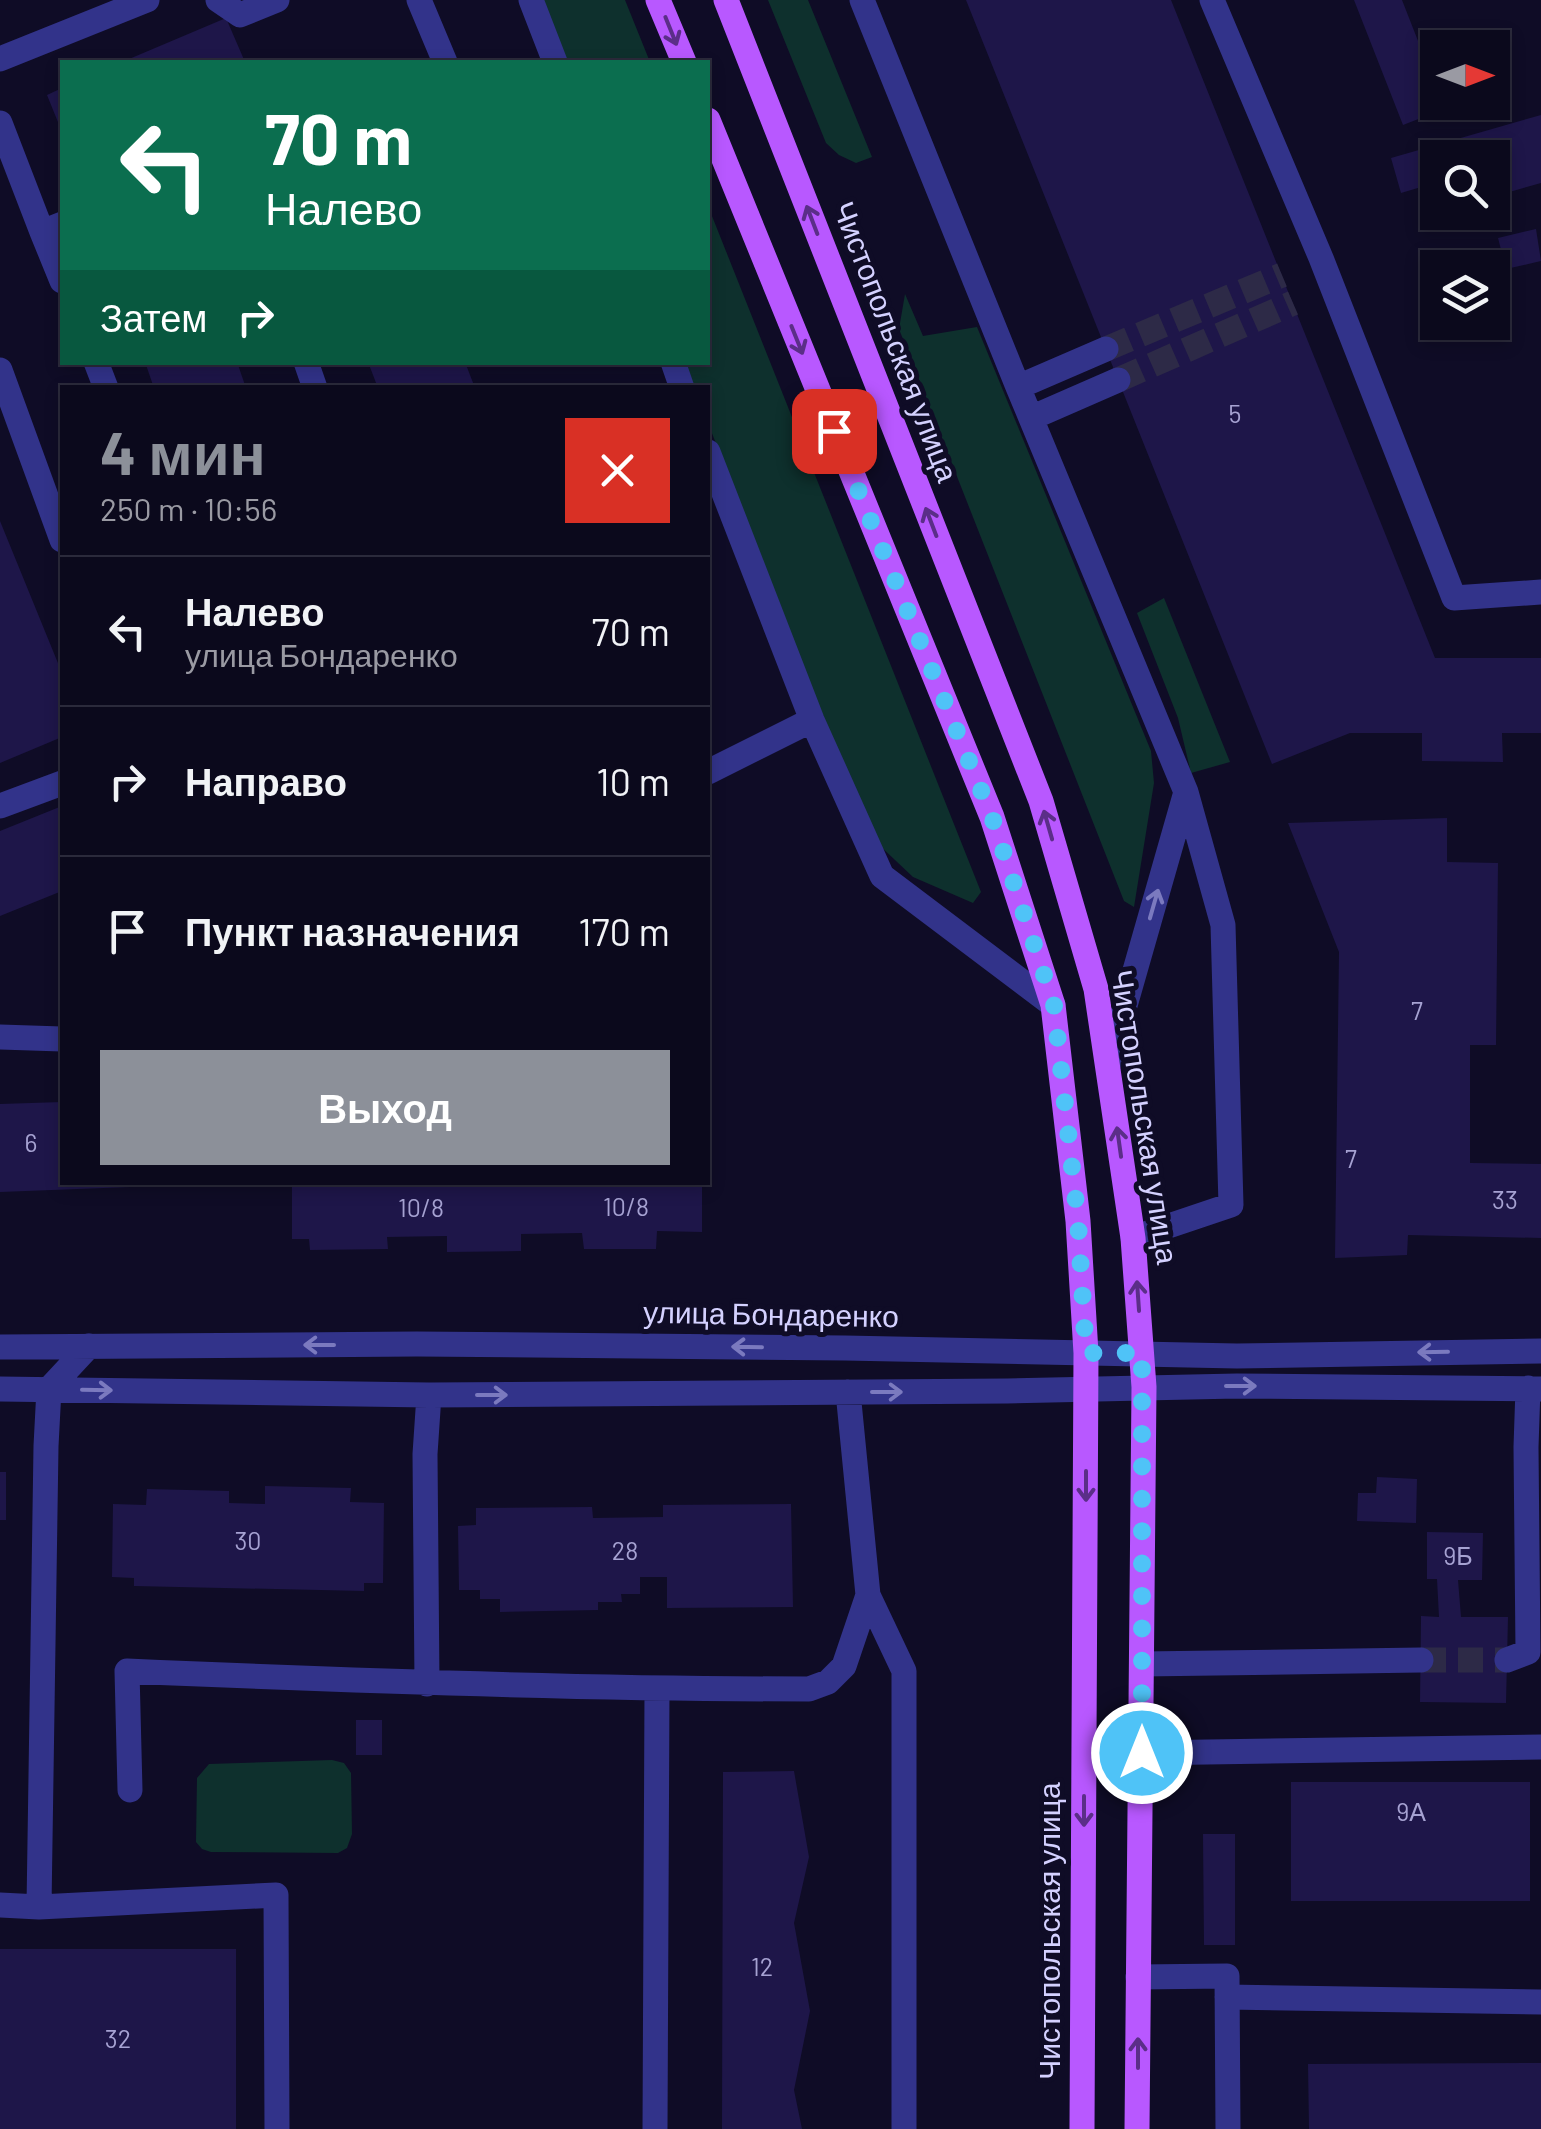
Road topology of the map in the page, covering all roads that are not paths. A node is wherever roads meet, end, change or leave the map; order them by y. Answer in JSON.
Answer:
{"nodes":[{"id":1,"x":147,"y":0,"type":"edge"},
{"id":2,"x":218,"y":0,"type":"edge"},
{"id":3,"x":276,"y":0,"type":"edge"},
{"id":4,"x":419,"y":0,"type":"edge"},
{"id":5,"x":531,"y":0,"type":"edge"},
{"id":6,"x":658,"y":0,"type":"edge"},
{"id":7,"x":726,"y":0,"type":"edge"},
{"id":8,"x":862,"y":0,"type":"edge"},
{"id":9,"x":1212,"y":0,"type":"edge"},
{"id":10,"x":0,"y":58,"type":"edge"},
{"id":11,"x":444,"y":60,"type":"edge"},
{"id":12,"x":554,"y":60,"type":"edge"},
{"id":13,"x":683,"y":60,"type":"edge"},
{"id":14,"x":0,"y":123,"type":"edge"},
{"id":15,"x":710,"y":125,"type":"edge"},
{"id":16,"x":52,"y":228,"type":"edge"},
{"id":17,"x":60,"y":270,"type":"edge"},
{"id":18,"x":1106,"y":350,"type":"tunnel mouth"},
{"id":19,"x":0,"y":370,"type":"edge"},
{"id":20,"x":1118,"y":380,"type":"tunnel mouth"},
{"id":21,"x":1018,"y":386,"type":"junction"},
{"id":22,"x":1031,"y":418,"type":"junction"},
{"id":23,"x":710,"y":457,"type":"edge"},
{"id":24,"x":60,"y":535,"type":"edge"},
{"id":25,"x":1541,"y":592,"type":"edge"},
{"id":26,"x":812,"y":720,"type":"junction"},
{"id":27,"x":710,"y":771,"type":"edge"},
{"id":28,"x":60,"y":783,"type":"edge"},
{"id":29,"x":1186,"y":792,"type":"junction"},
{"id":30,"x":0,"y":806,"type":"edge"},
{"id":31,"x":1054,"y":1005,"type":"junction"},
{"id":32,"x":0,"y":1037,"type":"edge"},
{"id":33,"x":60,"y":1039,"type":"edge"},
{"id":34,"x":1108,"y":1065,"type":"junction"},
{"id":35,"x":1133,"y":1238,"type":"junction"},
{"id":36,"x":89,"y":1346,"type":"junction"},
{"id":37,"x":0,"y":1347,"type":"edge"},
{"id":38,"x":1541,"y":1351,"type":"edge"},
{"id":39,"x":1086,"y":1353,"type":"junction"},
{"id":40,"x":1142,"y":1353,"type":"junction"},
{"id":41,"x":1144,"y":1387,"type":"junction"},
{"id":42,"x":0,"y":1389,"type":"edge"},
{"id":43,"x":1086,"y":1389,"type":"junction"},
{"id":44,"x":1534,"y":1389,"type":"edge"},
{"id":45,"x":49,"y":1390,"type":"junction"},
{"id":46,"x":848,"y":1392,"type":"junction"},
{"id":47,"x":429,"y":1396,"type":"junction"},
{"id":48,"x":868,"y":1595,"type":"junction"},
{"id":49,"x":1420,"y":1660,"type":"tunnel mouth"},
{"id":50,"x":1507,"y":1660,"type":"dead end"},
{"id":51,"x":1142,"y":1664,"type":"junction"},
{"id":52,"x":427,"y":1684,"type":"junction"},
{"id":53,"x":656,"y":1689,"type":"junction"},
{"id":54,"x":1541,"y":1746,"type":"edge"},
{"id":55,"x":1142,"y":1753,"type":"junction"},
{"id":56,"x":130,"y":1790,"type":"dead end"},
{"id":57,"x":0,"y":1905,"type":"edge"},
{"id":58,"x":38,"y":1907,"type":"junction"},
{"id":59,"x":1138,"y":1976,"type":"junction"},
{"id":60,"x":1227,"y":1997,"type":"junction"},
{"id":61,"x":1541,"y":2002,"type":"edge"},
{"id":62,"x":277,"y":2129,"type":"edge"},
{"id":63,"x":655,"y":2129,"type":"edge"},
{"id":64,"x":904,"y":2129,"type":"edge"},
{"id":65,"x":1082,"y":2129,"type":"edge"},
{"id":66,"x":1138,"y":2129,"type":"edge"},
{"id":67,"x":1228,"y":2129,"type":"edge"}],
"edges":[{"from":1,"to":10,"type":"street"},
{"from":2,"to":3,"type":"street"},
{"from":4,"to":11,"type":"street"},
{"from":5,"to":12,"type":"street"},
{"from":6,"to":13,"type":"main road","one_way":true},
{"from":34,"to":7,"type":"main road","name":"Чистопольская улица","one_way":true},
{"from":8,"to":21,"type":"street"},
{"from":9,"to":25,"type":"street"},
{"from":14,"to":16,"type":"street"},
{"from":15,"to":31,"type":"main road","name":"Чистопольская улица","one_way":true},
{"from":16,"to":17,"type":"street"},
{"from":18,"to":21,"type":"street"},
{"from":19,"to":24,"type":"street"},
{"from":20,"to":22,"type":"street"},
{"from":21,"to":22,"type":"street"},
{"from":22,"to":29,"type":"street"},
{"from":23,"to":26,"type":"street"},
{"from":26,"to":27,"type":"street"},
{"from":26,"to":31,"type":"street"},
{"from":28,"to":30,"type":"street"},
{"from":34,"to":29,"type":"street","one_way":true},
{"from":29,"to":35,"type":"street"},
{"from":31,"to":39,"type":"main road","name":"Чистопольская улица"},
{"from":32,"to":33,"type":"street"},
{"from":35,"to":34,"type":"main road","name":"Чистопольская улица","one_way":true},
{"from":40,"to":35,"type":"main road","name":"Чистопольская улица","one_way":true},
{"from":36,"to":37,"type":"street","name":"улица Бондаренко"},
{"from":39,"to":36,"type":"street","name":"улица Бондаренко","one_way":true},
{"from":36,"to":45,"type":"street"},
{"from":38,"to":40,"type":"street","name":"улица Бондаренко","one_way":true},
{"from":39,"to":40,"type":"street","name":"улица Бондаренко"},
{"from":39,"to":43,"type":"main road","name":"Чистопольская улица"},
{"from":40,"to":41,"type":"main road","name":"Чистопольская улица"},
{"from":41,"to":43,"type":"street"},
{"from":41,"to":44,"type":"street","one_way":true},
{"from":41,"to":51,"type":"main road","name":"Чистопольская улица"},
{"from":42,"to":45,"type":"street"},
{"from":46,"to":43,"type":"street","one_way":true},
{"from":43,"to":65,"type":"main road","name":"Чистопольская улица","one_way":true},
{"from":44,"to":50,"type":"street"},
{"from":45,"to":47,"type":"street","one_way":true},
{"from":45,"to":58,"type":"street"},
{"from":47,"to":46,"type":"street","one_way":true},
{"from":46,"to":48,"type":"street"},
{"from":47,"to":52,"type":"street"},
{"from":48,"to":53,"type":"street"},
{"from":48,"to":64,"type":"street"},
{"from":49,"to":51,"type":"street"},
{"from":51,"to":55,"type":"main road","name":"Чистопольская улица"},
{"from":52,"to":53,"type":"street"},
{"from":52,"to":56,"type":"street"},
{"from":53,"to":63,"type":"street"},
{"from":54,"to":55,"type":"street"},
{"from":55,"to":59,"type":"main road","name":"Чистопольская улица"},
{"from":57,"to":58,"type":"street"},
{"from":58,"to":62,"type":"street"},
{"from":59,"to":60,"type":"street"},
{"from":66,"to":59,"type":"main road","name":"Чистопольская улица","one_way":true},
{"from":60,"to":61,"type":"street"},
{"from":60,"to":67,"type":"street"}]}
